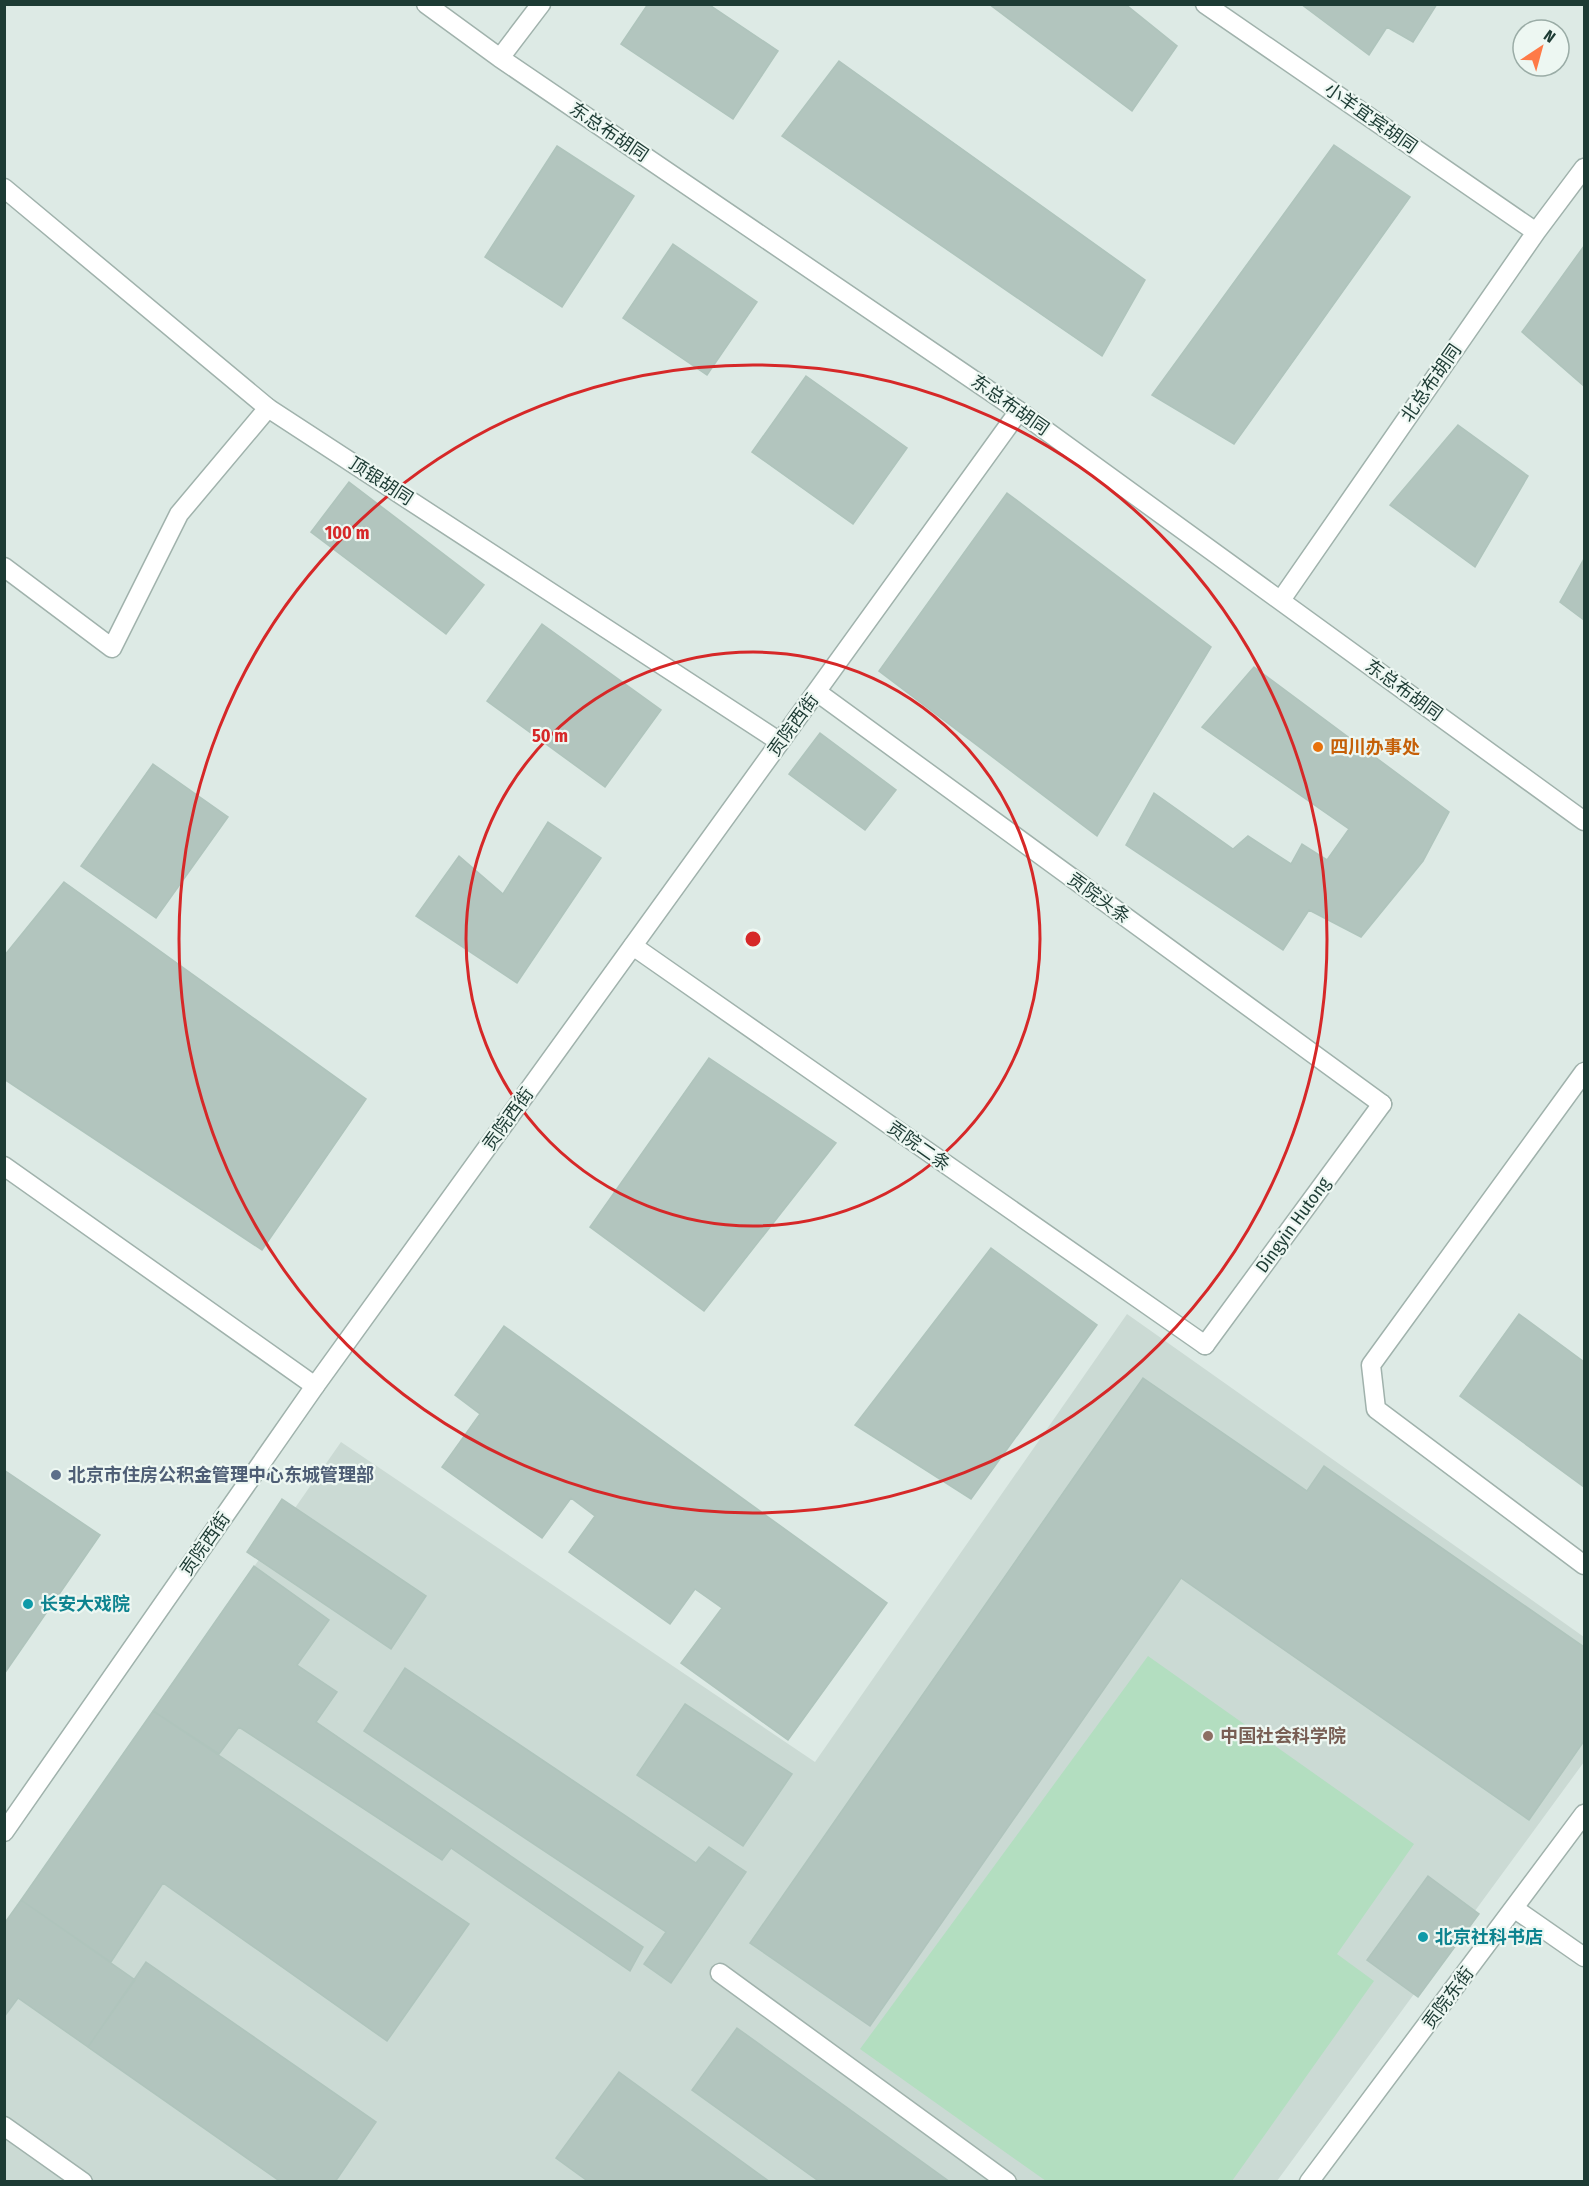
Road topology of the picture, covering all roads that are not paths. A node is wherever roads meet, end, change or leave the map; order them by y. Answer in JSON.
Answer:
{"nodes":[{"id":1,"x":426,"y":4,"type":"edge"},
{"id":2,"x":541,"y":4,"type":"edge"},
{"id":3,"x":1205,"y":4,"type":"edge"},
{"id":4,"x":500,"y":58,"type":"junction"},
{"id":5,"x":1584,"y":168,"type":"edge"},
{"id":6,"x":4,"y":188,"type":"edge"},
{"id":7,"x":1536,"y":232,"type":"junction"},
{"id":8,"x":268,"y":408,"type":"junction"},
{"id":9,"x":1019,"y":411,"type":"junction"},
{"id":10,"x":4,"y":567,"type":"edge"},
{"id":11,"x":1281,"y":600,"type":"junction"},
{"id":12,"x":817,"y":692,"type":"junction"},
{"id":13,"x":780,"y":742,"type":"junction"},
{"id":14,"x":1584,"y":820,"type":"edge"},
{"id":15,"x":633,"y":946,"type":"junction"},
{"id":16,"x":1584,"y":1072,"type":"edge"},
{"id":17,"x":1382,"y":1104,"type":"joint"},
{"id":18,"x":4,"y":1166,"type":"edge"},
{"id":19,"x":1205,"y":1345,"type":"joint"},
{"id":20,"x":315,"y":1386,"type":"junction"},
{"id":21,"x":1584,"y":1565,"type":"edge"},
{"id":22,"x":1584,"y":1814,"type":"edge"},
{"id":23,"x":4,"y":1832,"type":"edge"},
{"id":24,"x":1515,"y":1909,"type":"junction"},
{"id":25,"x":1584,"y":1957,"type":"edge"},
{"id":26,"x":720,"y":1973,"type":"dead end"},
{"id":27,"x":4,"y":2126,"type":"edge"},
{"id":28,"x":998,"y":2179,"type":"edge"},
{"id":29,"x":83,"y":2181,"type":"edge"},
{"id":30,"x":1309,"y":2181,"type":"edge"}],
"edges":[{"from":1,"to":4,"type":"street","name":"东总布胡同"},
{"from":2,"to":4,"type":"street"},
{"from":3,"to":7,"type":"street","name":"小羊宜宾胡同"},
{"from":4,"to":9,"type":"street","name":"东总布胡同"},
{"from":5,"to":7,"type":"street","name":"北总布胡同"},
{"from":6,"to":8,"type":"street","name":"顶银胡同"},
{"from":7,"to":11,"type":"street","name":"北总布胡同"},
{"from":8,"to":10,"type":"street"},
{"from":8,"to":13,"type":"street","name":"顶银胡同"},
{"from":9,"to":11,"type":"street","name":"东总布胡同"},
{"from":9,"to":12,"type":"street","name":"贡院西街"},
{"from":11,"to":14,"type":"street","name":"东总布胡同"},
{"from":12,"to":13,"type":"street","name":"贡院西街"},
{"from":12,"to":17,"type":"street","name":"贡院头条"},
{"from":13,"to":15,"type":"street","name":"贡院西街"},
{"from":15,"to":19,"type":"street","name":"贡院二条"},
{"from":15,"to":20,"type":"street","name":"贡院西街"},
{"from":16,"to":21,"type":"street"},
{"from":17,"to":19,"type":"street","name":"Dingyin Hutong"},
{"from":18,"to":20,"type":"street"},
{"from":20,"to":23,"type":"street","name":"贡院西街"},
{"from":22,"to":24,"type":"street","name":"贡院东街"},
{"from":24,"to":25,"type":"street"},
{"from":24,"to":30,"type":"street","name":"贡院东街"},
{"from":26,"to":28,"type":"street"},
{"from":27,"to":29,"type":"street"}]}
